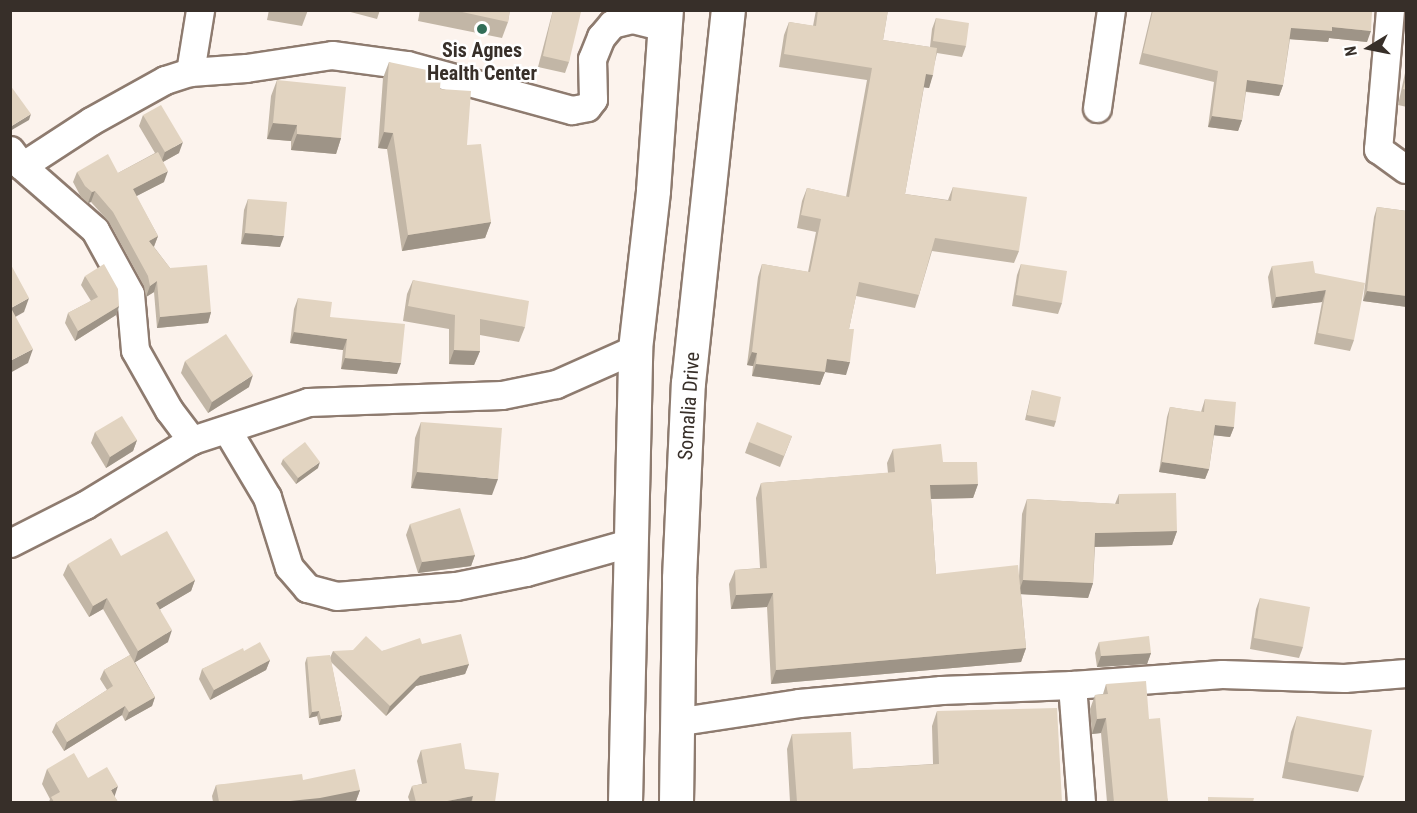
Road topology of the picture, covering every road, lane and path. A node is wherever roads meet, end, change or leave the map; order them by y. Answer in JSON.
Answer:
{"nodes":[{"id":1,"x":200,"y":10,"type":"edge"},
{"id":2,"x":728,"y":10,"type":"edge"},
{"id":3,"x":1111,"y":10,"type":"edge"},
{"id":4,"x":1390,"y":10,"type":"edge"},
{"id":5,"x":665,"y":19,"type":"edge"},
{"id":6,"x":190,"y":72,"type":"junction"},
{"id":7,"x":1097,"y":108,"type":"dead end"},
{"id":8,"x":16,"y":158,"type":"edge"},
{"id":9,"x":1407,"y":169,"type":"edge"},
{"id":10,"x":635,"y":349,"type":"junction"},
{"id":11,"x":227,"y":430,"type":"junction"},
{"id":12,"x":192,"y":440,"type":"junction"},
{"id":13,"x":10,"y":543,"type":"edge"},
{"id":14,"x":629,"y":543,"type":"junction"},
{"id":15,"x":1407,"y":673,"type":"edge"},
{"id":16,"x":1072,"y":685,"type":"junction"},
{"id":17,"x":675,"y":722,"type":"junction"},
{"id":18,"x":625,"y":802,"type":"edge"},
{"id":19,"x":676,"y":802,"type":"edge"},
{"id":20,"x":1082,"y":802,"type":"edge"}],
"edges":[{"from":1,"to":6,"type":"street"},
{"from":2,"to":17,"type":"main road","name":"Somalia Drive"},
{"from":3,"to":7,"type":"street"},
{"from":4,"to":9,"type":"street"},
{"from":5,"to":6,"type":"street"},
{"from":5,"to":10,"type":"main road"},
{"from":6,"to":8,"type":"street"},
{"from":8,"to":12,"type":"street"},
{"from":10,"to":11,"type":"street"},
{"from":10,"to":14,"type":"main road"},
{"from":11,"to":12,"type":"street"},
{"from":11,"to":14,"type":"street"},
{"from":12,"to":13,"type":"street"},
{"from":14,"to":18,"type":"main road"},
{"from":15,"to":16,"type":"street"},
{"from":16,"to":17,"type":"street"},
{"from":16,"to":20,"type":"street"},
{"from":17,"to":19,"type":"main road","name":"Somalia Drive"}]}
